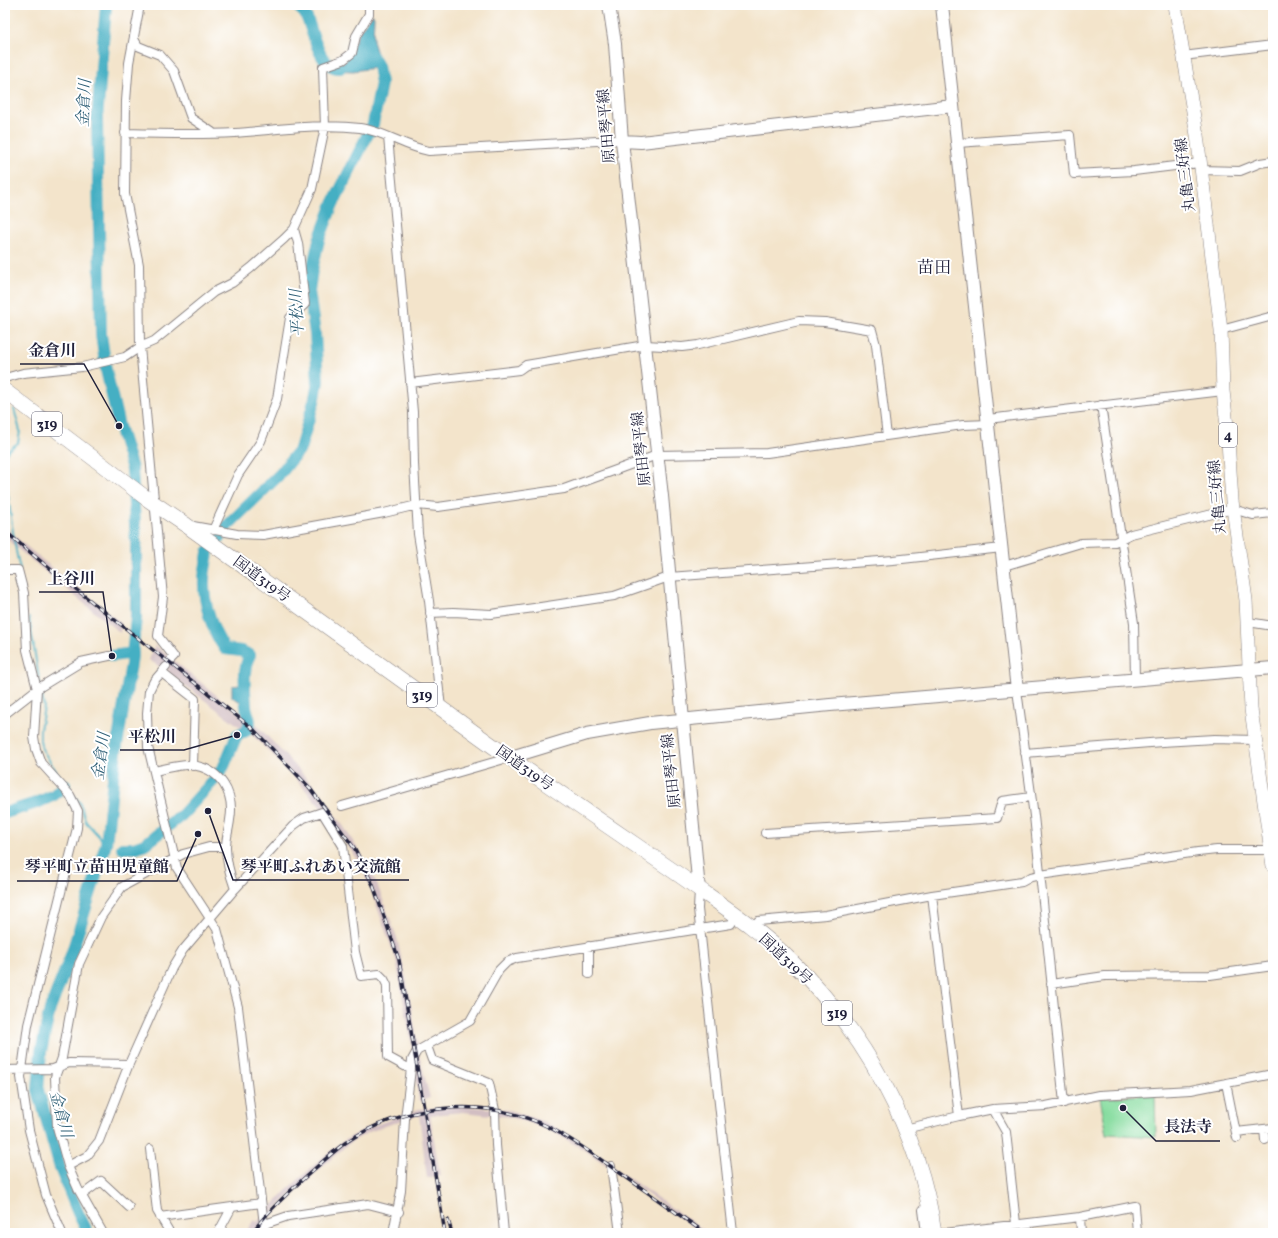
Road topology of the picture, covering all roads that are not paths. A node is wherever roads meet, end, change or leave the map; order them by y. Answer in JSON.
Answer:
{"nodes":[{"id":1,"x":140,"y":5,"type":"edge"},
{"id":2,"x":368,"y":5,"type":"edge"},
{"id":3,"x":608,"y":5,"type":"edge"},
{"id":4,"x":942,"y":5,"type":"edge"},
{"id":5,"x":1175,"y":5,"type":"edge"},
{"id":6,"x":134,"y":39,"type":"junction"},
{"id":7,"x":1273,"y":45,"type":"edge"},
{"id":8,"x":1183,"y":56,"type":"junction"},
{"id":9,"x":953,"y":106,"type":"junction"},
{"id":10,"x":325,"y":127,"type":"junction"},
{"id":11,"x":125,"y":133,"type":"junction"},
{"id":12,"x":215,"y":133,"type":"junction"},
{"id":13,"x":388,"y":137,"type":"junction"},
{"id":14,"x":622,"y":141,"type":"junction"},
{"id":15,"x":958,"y":144,"type":"junction"},
{"id":16,"x":1273,"y":161,"type":"edge"},
{"id":17,"x":1200,"y":166,"type":"junction"},
{"id":18,"x":294,"y":229,"type":"junction"},
{"id":19,"x":1273,"y":316,"type":"edge"},
{"id":20,"x":1221,"y":330,"type":"junction"},
{"id":21,"x":645,"y":345,"type":"junction"},
{"id":22,"x":140,"y":347,"type":"junction"},
{"id":23,"x":5,"y":378,"type":"edge"},
{"id":24,"x":410,"y":383,"type":"junction"},
{"id":25,"x":5,"y":391,"type":"edge"},
{"id":26,"x":1223,"y":391,"type":"junction"},
{"id":27,"x":1102,"y":405,"type":"junction"},
{"id":28,"x":988,"y":422,"type":"junction"},
{"id":29,"x":887,"y":436,"type":"junction"},
{"id":30,"x":657,"y":455,"type":"junction"},
{"id":31,"x":151,"y":501,"type":"junction"},
{"id":32,"x":417,"y":505,"type":"junction"},
{"id":33,"x":1233,"y":509,"type":"junction"},
{"id":34,"x":1273,"y":513,"type":"edge"},
{"id":35,"x":186,"y":525,"type":"junction"},
{"id":36,"x":213,"y":530,"type":"junction"},
{"id":37,"x":1122,"y":539,"type":"junction"},
{"id":38,"x":1002,"y":548,"type":"junction"},
{"id":39,"x":1004,"y":566,"type":"junction"},
{"id":40,"x":5,"y":570,"type":"edge"},
{"id":41,"x":669,"y":577,"type":"junction"},
{"id":42,"x":430,"y":613,"type":"junction"},
{"id":43,"x":1248,"y":622,"type":"junction"},
{"id":44,"x":1273,"y":626,"type":"edge"},
{"id":45,"x":109,"y":656,"type":"dead end"},
{"id":46,"x":166,"y":667,"type":"junction"},
{"id":47,"x":1273,"y":668,"type":"edge"},
{"id":48,"x":1250,"y":671,"type":"junction"},
{"id":49,"x":1135,"y":680,"type":"junction"},
{"id":50,"x":37,"y":689,"type":"junction"},
{"id":51,"x":1017,"y":690,"type":"junction"},
{"id":52,"x":441,"y":708,"type":"junction"},
{"id":53,"x":5,"y":714,"type":"edge"},
{"id":54,"x":682,"y":721,"type":"junction"},
{"id":55,"x":1255,"y":740,"type":"junction"},
{"id":56,"x":1025,"y":753,"type":"junction"},
{"id":57,"x":508,"y":758,"type":"junction"},
{"id":58,"x":193,"y":766,"type":"junction"},
{"id":59,"x":154,"y":771,"type":"junction"},
{"id":60,"x":1031,"y":797,"type":"junction"},
{"id":61,"x":342,"y":806,"type":"dead end"},
{"id":62,"x":764,"y":833,"type":"dead end"},
{"id":63,"x":226,"y":847,"type":"junction"},
{"id":64,"x":1272,"y":849,"type":"edge"},
{"id":65,"x":175,"y":857,"type":"junction"},
{"id":66,"x":1273,"y":866,"type":"edge"},
{"id":67,"x":1040,"y":875,"type":"junction"},
{"id":68,"x":235,"y":889,"type":"junction"},
{"id":69,"x":699,"y":890,"type":"junction"},
{"id":70,"x":932,"y":895,"type":"junction"},
{"id":71,"x":736,"y":916,"type":"junction"},
{"id":72,"x":210,"y":918,"type":"junction"},
{"id":73,"x":700,"y":928,"type":"junction"},
{"id":74,"x":751,"y":928,"type":"junction"},
{"id":75,"x":589,"y":946,"type":"junction"},
{"id":76,"x":1273,"y":966,"type":"edge"},
{"id":77,"x":589,"y":974,"type":"dead end"},
{"id":78,"x":1051,"y":984,"type":"junction"},
{"id":79,"x":427,"y":1046,"type":"junction"},
{"id":80,"x":128,"y":1064,"type":"junction"},
{"id":81,"x":55,"y":1068,"type":"junction"},
{"id":82,"x":24,"y":1069,"type":"junction"},
{"id":83,"x":410,"y":1069,"type":"junction"},
{"id":84,"x":5,"y":1070,"type":"edge"},
{"id":85,"x":1273,"y":1074,"type":"edge"},
{"id":86,"x":1226,"y":1083,"type":"junction"},
{"id":87,"x":1064,"y":1102,"type":"junction"},
{"id":88,"x":993,"y":1109,"type":"junction"},
{"id":89,"x":959,"y":1116,"type":"junction"},
{"id":90,"x":1273,"y":1128,"type":"edge"},
{"id":91,"x":905,"y":1129,"type":"junction"},
{"id":92,"x":1264,"y":1129,"type":"junction"},
{"id":93,"x":1265,"y":1140,"type":"dead end"},
{"id":94,"x":150,"y":1149,"type":"dead end"},
{"id":95,"x":68,"y":1166,"type":"junction"},
{"id":96,"x":611,"y":1166,"type":"dead end"},
{"id":97,"x":82,"y":1195,"type":"junction"},
{"id":98,"x":261,"y":1203,"type":"junction"},
{"id":99,"x":930,"y":1205,"type":"junction"},
{"id":100,"x":129,"y":1207,"type":"dead end"},
{"id":101,"x":232,"y":1207,"type":"junction"},
{"id":102,"x":398,"y":1212,"type":"junction"},
{"id":103,"x":160,"y":1217,"type":"junction"},
{"id":104,"x":1080,"y":1217,"type":"junction"},
{"id":105,"x":265,"y":1224,"type":"junction"},
{"id":106,"x":1016,"y":1229,"type":"edge"},
{"id":107,"x":62,"y":1233,"type":"edge"},
{"id":108,"x":103,"y":1233,"type":"edge"},
{"id":109,"x":170,"y":1233,"type":"edge"},
{"id":110,"x":218,"y":1233,"type":"edge"},
{"id":111,"x":264,"y":1233,"type":"edge"},
{"id":112,"x":393,"y":1233,"type":"edge"},
{"id":113,"x":504,"y":1233,"type":"edge"},
{"id":114,"x":620,"y":1233,"type":"edge"},
{"id":115,"x":733,"y":1233,"type":"edge"},
{"id":116,"x":926,"y":1233,"type":"edge"},
{"id":117,"x":934,"y":1233,"type":"edge"},
{"id":118,"x":944,"y":1233,"type":"edge"},
{"id":119,"x":1081,"y":1233,"type":"edge"},
{"id":120,"x":1137,"y":1233,"type":"edge"}],
"edges":[{"from":1,"to":6,"type":"street"},
{"from":2,"to":10,"type":"street"},
{"from":3,"to":14,"type":"street","name":"原田琴平線"},
{"from":4,"to":9,"type":"street"},
{"from":5,"to":8,"type":"main road","name":"丸亀三好線","number":"4"},
{"from":6,"to":11,"type":"street"},
{"from":6,"to":12,"type":"street"},
{"from":7,"to":8,"type":"street"},
{"from":8,"to":17,"type":"main road","name":"丸亀三好線","number":"4"},
{"from":9,"to":14,"type":"street"},
{"from":9,"to":15,"type":"street"},
{"from":10,"to":12,"type":"street"},
{"from":10,"to":13,"type":"street"},
{"from":10,"to":18,"type":"street"},
{"from":11,"to":12,"type":"street"},
{"from":11,"to":22,"type":"street"},
{"from":13,"to":14,"type":"street"},
{"from":13,"to":24,"type":"street"},
{"from":14,"to":21,"type":"street","name":"原田琴平線"},
{"from":15,"to":17,"type":"street"},
{"from":15,"to":28,"type":"street"},
{"from":16,"to":17,"type":"street"},
{"from":17,"to":20,"type":"main road","name":"丸亀三好線","number":"4"},
{"from":18,"to":22,"type":"street"},
{"from":18,"to":36,"type":"street"},
{"from":19,"to":20,"type":"street"},
{"from":20,"to":26,"type":"main road","name":"丸亀三好線","number":"4"},
{"from":21,"to":24,"type":"street"},
{"from":21,"to":29,"type":"street"},
{"from":21,"to":30,"type":"street","name":"原田琴平線"},
{"from":22,"to":23,"type":"street"},
{"from":22,"to":31,"type":"street"},
{"from":24,"to":32,"type":"street"},
{"from":25,"to":31,"type":"highway","name":"国道319号","number":"319"},
{"from":26,"to":27,"type":"street"},
{"from":26,"to":33,"type":"main road","name":"丸亀三好線","number":"4"},
{"from":27,"to":28,"type":"street"},
{"from":27,"to":37,"type":"street"},
{"from":28,"to":29,"type":"street"},
{"from":28,"to":38,"type":"street"},
{"from":29,"to":30,"type":"street"},
{"from":30,"to":32,"type":"street"},
{"from":30,"to":41,"type":"street","name":"原田琴平線"},
{"from":31,"to":35,"type":"highway","name":"国道319号","number":"319"},
{"from":31,"to":46,"type":"street"},
{"from":32,"to":36,"type":"street"},
{"from":32,"to":42,"type":"street"},
{"from":33,"to":34,"type":"street"},
{"from":33,"to":37,"type":"street"},
{"from":33,"to":43,"type":"main road","name":"丸亀三好線","number":"4"},
{"from":35,"to":36,"type":"street"},
{"from":35,"to":52,"type":"highway","name":"国道319号","number":"319"},
{"from":37,"to":39,"type":"street"},
{"from":37,"to":49,"type":"street"},
{"from":38,"to":39,"type":"street"},
{"from":38,"to":41,"type":"street"},
{"from":39,"to":51,"type":"street"},
{"from":40,"to":50,"type":"street"},
{"from":41,"to":42,"type":"street"},
{"from":41,"to":54,"type":"street","name":"原田琴平線"},
{"from":42,"to":52,"type":"street"},
{"from":43,"to":44,"type":"street"},
{"from":43,"to":48,"type":"main road","name":"丸亀三好線","number":"4"},
{"from":45,"to":50,"type":"street"},
{"from":46,"to":58,"type":"street"},
{"from":46,"to":59,"type":"street"},
{"from":47,"to":48,"type":"street"},
{"from":48,"to":49,"type":"street"},
{"from":48,"to":55,"type":"main road","name":"丸亀三好線","number":"4"},
{"from":49,"to":51,"type":"street"},
{"from":50,"to":53,"type":"street"},
{"from":50,"to":82,"type":"street"},
{"from":51,"to":54,"type":"street"},
{"from":51,"to":56,"type":"street"},
{"from":52,"to":57,"type":"highway","name":"国道319号","number":"319"},
{"from":54,"to":57,"type":"street"},
{"from":54,"to":69,"type":"street","name":"原田琴平線"},
{"from":55,"to":56,"type":"street"},
{"from":55,"to":64,"type":"main road","name":"丸亀三好線","number":"4"},
{"from":56,"to":60,"type":"street"},
{"from":57,"to":61,"type":"street"},
{"from":57,"to":69,"type":"highway","name":"国道319号","number":"319"},
{"from":58,"to":59,"type":"street"},
{"from":58,"to":63,"type":"street"},
{"from":59,"to":65,"type":"street"},
{"from":60,"to":62,"type":"street"},
{"from":60,"to":67,"type":"street"},
{"from":63,"to":65,"type":"street"},
{"from":63,"to":68,"type":"street"},
{"from":64,"to":66,"type":"main road","name":"丸亀三好線","number":"4"},
{"from":64,"to":67,"type":"street"},
{"from":65,"to":72,"type":"street"},
{"from":65,"to":81,"type":"street"},
{"from":67,"to":70,"type":"street"},
{"from":67,"to":78,"type":"street"},
{"from":68,"to":72,"type":"street"},
{"from":68,"to":83,"type":"street"},
{"from":69,"to":71,"type":"highway","name":"国道319号","number":"319"},
{"from":69,"to":73,"type":"street"},
{"from":70,"to":74,"type":"street"},
{"from":70,"to":89,"type":"street"},
{"from":71,"to":73,"type":"street"},
{"from":71,"to":74,"type":"highway","name":"国道319号","number":"319"},
{"from":72,"to":80,"type":"street"},
{"from":72,"to":98,"type":"street"},
{"from":73,"to":75,"type":"street"},
{"from":73,"to":115,"type":"street"},
{"from":74,"to":91,"type":"highway","name":"国道319号","number":"319"},
{"from":75,"to":77,"type":"street"},
{"from":75,"to":79,"type":"street"},
{"from":76,"to":78,"type":"street"},
{"from":78,"to":87,"type":"street"},
{"from":79,"to":83,"type":"street"},
{"from":79,"to":113,"type":"street"},
{"from":80,"to":81,"type":"street"},
{"from":80,"to":95,"type":"street"},
{"from":81,"to":82,"type":"street"},
{"from":81,"to":95,"type":"street"},
{"from":82,"to":84,"type":"street"},
{"from":82,"to":107,"type":"street"},
{"from":83,"to":102,"type":"street"},
{"from":85,"to":86,"type":"street"},
{"from":86,"to":87,"type":"street"},
{"from":86,"to":92,"type":"street"},
{"from":87,"to":88,"type":"street"},
{"from":88,"to":89,"type":"street"},
{"from":88,"to":106,"type":"street"},
{"from":89,"to":91,"type":"street"},
{"from":90,"to":92,"type":"street"},
{"from":91,"to":99,"type":"highway","name":"国道319号","number":"319"},
{"from":92,"to":93,"type":"street"},
{"from":94,"to":103,"type":"street"},
{"from":95,"to":97,"type":"street"},
{"from":96,"to":114,"type":"street"},
{"from":97,"to":100,"type":"street"},
{"from":97,"to":108,"type":"street"},
{"from":98,"to":101,"type":"street"},
{"from":98,"to":105,"type":"street"},
{"from":99,"to":116,"type":"street"},
{"from":99,"to":117,"type":"highway","name":"国道319号","number":"319"},
{"from":101,"to":103,"type":"street"},
{"from":101,"to":110,"type":"street"},
{"from":102,"to":105,"type":"street"},
{"from":102,"to":112,"type":"street"},
{"from":103,"to":109,"type":"street"},
{"from":104,"to":106,"type":"street"},
{"from":104,"to":119,"type":"street"},
{"from":104,"to":120,"type":"street"},
{"from":105,"to":111,"type":"street"},
{"from":106,"to":118,"type":"street"}]}
